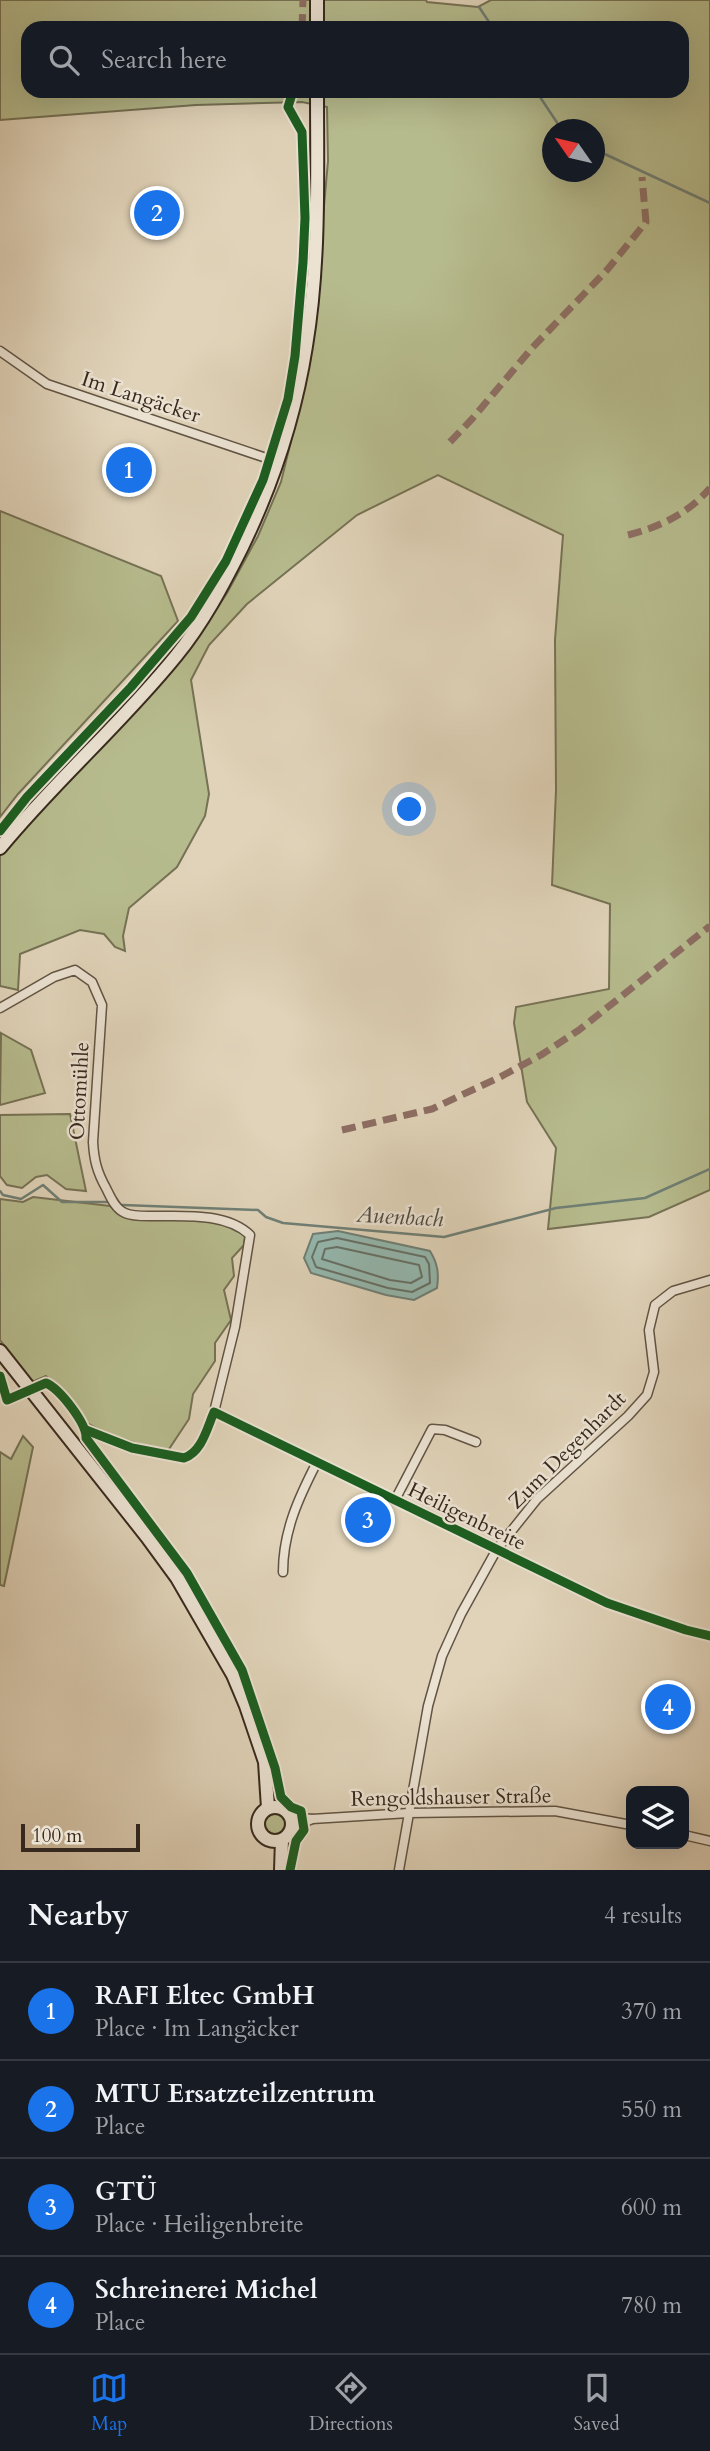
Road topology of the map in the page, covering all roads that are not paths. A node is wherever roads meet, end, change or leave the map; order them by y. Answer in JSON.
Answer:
{"nodes":[{"id":1,"x":317,"y":0,"type":"edge"},
{"id":2,"x":317,"y":21,"type":"edge"},
{"id":3,"x":317,"y":98,"type":"edge"},
{"id":4,"x":0,"y":351,"type":"edge"},
{"id":5,"x":278,"y":462,"type":"junction"},
{"id":6,"x":0,"y":848,"type":"edge"},
{"id":7,"x":0,"y":1008,"type":"edge"},
{"id":8,"x":710,"y":1280,"type":"edge"},
{"id":9,"x":235,"y":1327,"type":"joint"},
{"id":10,"x":0,"y":1351,"type":"edge"},
{"id":11,"x":477,"y":1442,"type":"dead end"},
{"id":12,"x":317,"y":1462,"type":"junction"},
{"id":13,"x":395,"y":1500,"type":"junction"},
{"id":14,"x":497,"y":1549,"type":"junction"},
{"id":15,"x":283,"y":1572,"type":"dead end"},
{"id":16,"x":710,"y":1636,"type":"edge"},
{"id":17,"x":272,"y":1807,"type":"junction"},
{"id":18,"x":409,"y":1814,"type":"junction"},
{"id":19,"x":292,"y":1823,"type":"junction"},
{"id":20,"x":626,"y":1824,"type":"edge"},
{"id":21,"x":689,"y":1836,"type":"edge"},
{"id":22,"x":276,"y":1841,"type":"junction"},
{"id":23,"x":710,"y":1841,"type":"edge"},
{"id":24,"x":279,"y":1870,"type":"edge"},
{"id":25,"x":399,"y":1870,"type":"edge"}],
"edges":[{"from":1,"to":2,"type":"main road"},
{"from":3,"to":5,"type":"main road"},
{"from":4,"to":5,"type":"street","name":"Im Langäcker"},
{"from":5,"to":6,"type":"main road"},
{"from":7,"to":9,"type":"street","name":"Ottomühle"},
{"from":8,"to":14,"type":"street","name":"Zum Degenhardt"},
{"from":9,"to":12,"type":"street","name":"Heiligenbreite"},
{"from":10,"to":17,"type":"main road"},
{"from":11,"to":13,"type":"street","name":"Heiligenbreite"},
{"from":12,"to":13,"type":"street","name":"Heiligenbreite"},
{"from":12,"to":15,"type":"street"},
{"from":13,"to":14,"type":"street","name":"Heiligenbreite"},
{"from":14,"to":16,"type":"street","name":"Heiligenbreite"},
{"from":14,"to":18,"type":"street","name":"Zum Degenhardt"},
{"from":17,"to":19,"type":"main road"},
{"from":17,"to":22,"type":"main road"},
{"from":18,"to":19,"type":"street","name":"Rengoldshauser Straße"},
{"from":18,"to":20,"type":"street","name":"Rengoldshauser Straße"},
{"from":18,"to":25,"type":"street","name":"Zum Degenhardt"},
{"from":19,"to":22,"type":"main road"},
{"from":21,"to":23,"type":"street"},
{"from":22,"to":24,"type":"main road"}]}
